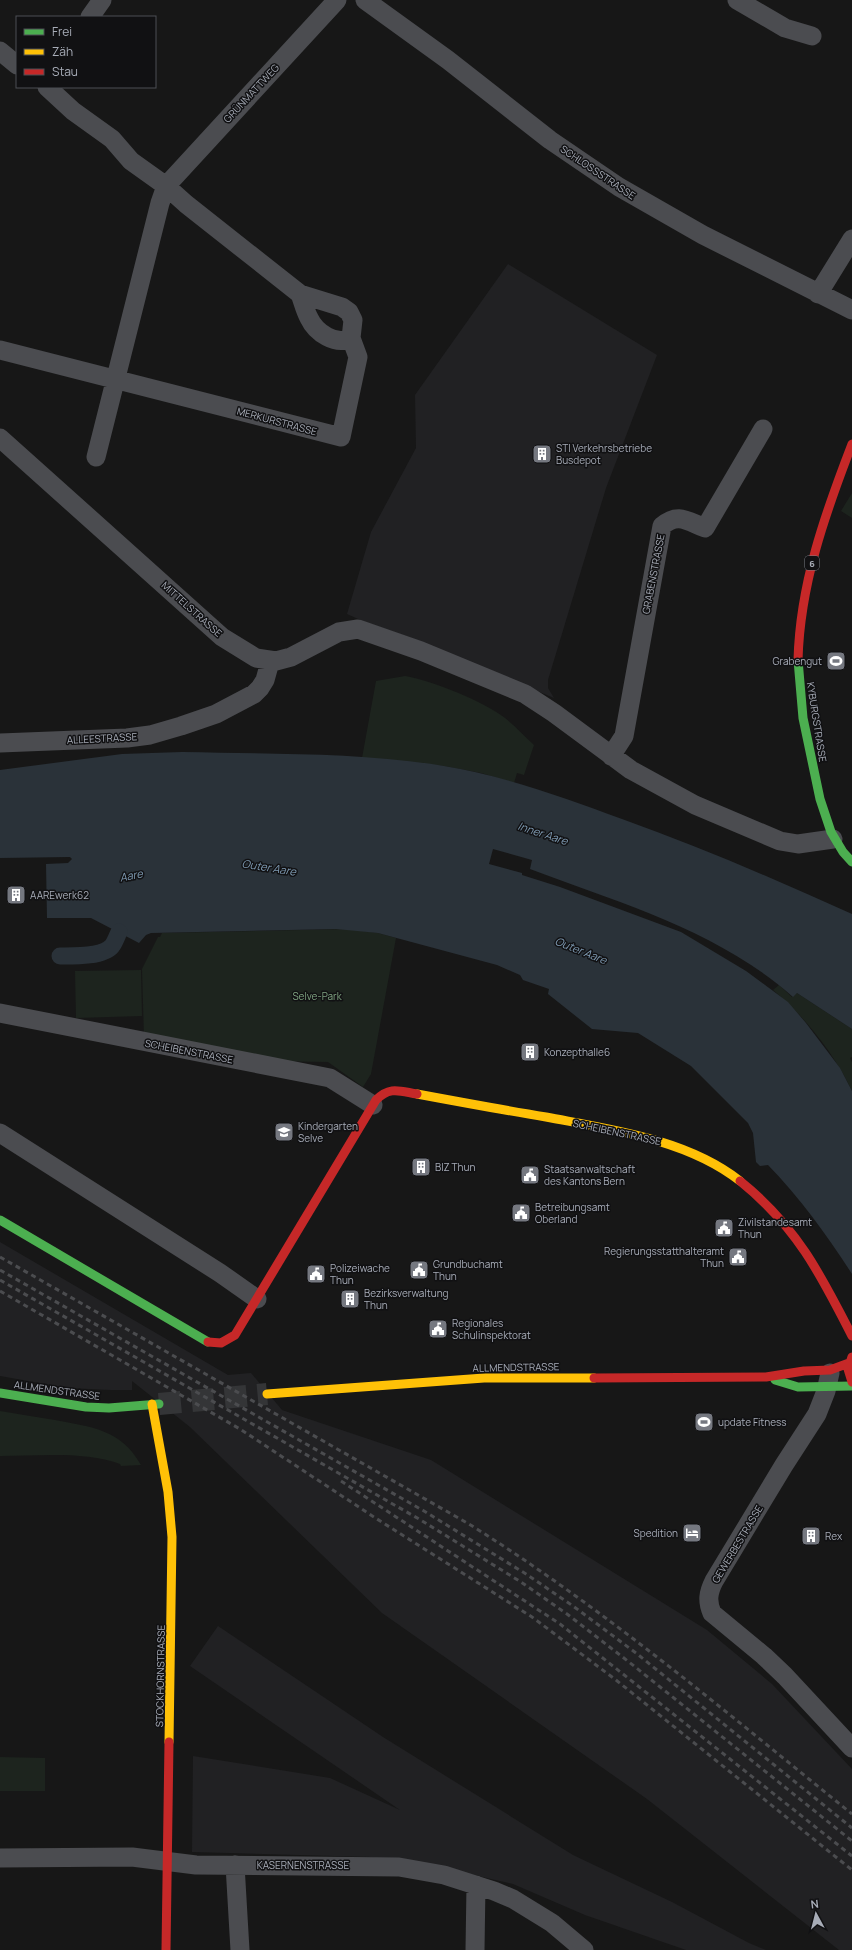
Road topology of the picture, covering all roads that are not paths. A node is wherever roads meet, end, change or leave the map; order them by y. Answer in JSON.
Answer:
{"nodes":[{"id":1,"x":102,"y":0,"type":"edge"},
{"id":2,"x":337,"y":0,"type":"edge"},
{"id":3,"x":365,"y":0,"type":"edge"},
{"id":4,"x":737,"y":0,"type":"edge"},
{"id":5,"x":91,"y":16,"type":"edge"},
{"id":6,"x":812,"y":36,"type":"dead end"},
{"id":7,"x":0,"y":51,"type":"edge"},
{"id":8,"x":16,"y":63,"type":"edge"},
{"id":9,"x":48,"y":88,"type":"edge"},
{"id":10,"x":166,"y":186,"type":"junction"},
{"id":11,"x":852,"y":239,"type":"edge"},
{"id":12,"x":300,"y":294,"type":"junction"},
{"id":13,"x":818,"y":294,"type":"junction"},
{"id":14,"x":852,"y":310,"type":"edge"},
{"id":15,"x":351,"y":338,"type":"junction"},
{"id":16,"x":0,"y":350,"type":"edge"},
{"id":17,"x":114,"y":378,"type":"junction"},
{"id":18,"x":763,"y":429,"type":"dead end"},
{"id":19,"x":0,"y":438,"type":"edge"},
{"id":20,"x":852,"y":444,"type":"edge"},
{"id":21,"x":96,"y":457,"type":"dead end"},
{"id":22,"x":270,"y":662,"type":"junction"},
{"id":23,"x":0,"y":743,"type":"edge"},
{"id":24,"x":611,"y":756,"type":"junction"},
{"id":25,"x":833,"y":839,"type":"junction"},
{"id":26,"x":852,"y":862,"type":"edge"},
{"id":27,"x":0,"y":1013,"type":"edge"},
{"id":28,"x":373,"y":1105,"type":"junction"},
{"id":29,"x":0,"y":1133,"type":"edge"},
{"id":30,"x":0,"y":1220,"type":"edge"},
{"id":31,"x":257,"y":1299,"type":"junction"},
{"id":32,"x":852,"y":1336,"type":"edge"},
{"id":33,"x":851,"y":1360,"type":"edge"},
{"id":34,"x":766,"y":1377,"type":"junction"},
{"id":35,"x":829,"y":1378,"type":"junction"},
{"id":36,"x":852,"y":1382,"type":"edge"},
{"id":37,"x":852,"y":1386,"type":"edge"},
{"id":38,"x":0,"y":1393,"type":"edge"},
{"id":39,"x":267,"y":1394,"type":"tunnel mouth"},
{"id":40,"x":155,"y":1404,"type":"joint"},
{"id":41,"x":852,"y":1748,"type":"edge"},
{"id":42,"x":0,"y":1858,"type":"edge"},
{"id":43,"x":167,"y":1862,"type":"junction"},
{"id":44,"x":235,"y":1865,"type":"junction"},
{"id":45,"x":476,"y":1885,"type":"junction"},
{"id":46,"x":166,"y":1950,"type":"edge"},
{"id":47,"x":240,"y":1950,"type":"edge"},
{"id":48,"x":476,"y":1950,"type":"edge"},
{"id":49,"x":584,"y":1950,"type":"edge"}],
"edges":[{"from":1,"to":5,"type":"street"},
{"from":2,"to":10,"type":"street","name":"GRÜNMATTWEG"},
{"from":3,"to":13,"type":"street","name":"SCHLOSSSTRASSE"},
{"from":4,"to":6,"type":"street"},
{"from":7,"to":8,"type":"street"},
{"from":9,"to":10,"type":"street","name":"MERKURSTRASSE"},
{"from":10,"to":12,"type":"street","name":"MERKURSTRASSE"},
{"from":10,"to":17,"type":"street"},
{"from":11,"to":13,"type":"street"},
{"from":12,"to":15,"type":"street"},
{"from":12,"to":15,"type":"street","name":"MERKURSTRASSE"},
{"from":13,"to":14,"type":"street","name":"SCHLOSSSTRASSE"},
{"from":15,"to":17,"type":"street","name":"MERKURSTRASSE"},
{"from":16,"to":17,"type":"street","name":"MERKURSTRASSE"},
{"from":17,"to":21,"type":"street"},
{"from":18,"to":24,"type":"street","name":"GRABENSTRASSE"},
{"from":19,"to":22,"type":"street","name":"MITTELSTRASSE"},
{"from":20,"to":25,"type":"street","name":"KYBURGSTRASSE","number":"6"},
{"from":22,"to":23,"type":"street","name":"ALLEESTRASSE"},
{"from":22,"to":24,"type":"street"},
{"from":24,"to":25,"type":"street"},
{"from":25,"to":26,"type":"street","number":"6"},
{"from":27,"to":28,"type":"street","name":"SCHEIBENSTRASSE"},
{"from":28,"to":31,"type":"street","name":"SCHEIBENSTRASSE"},
{"from":28,"to":32,"type":"street","name":"SCHEIBENSTRASSE"},
{"from":29,"to":31,"type":"street"},
{"from":30,"to":31,"type":"street","name":"SCHEIBENSTRASSE"},
{"from":33,"to":35,"type":"street","name":"ALLMENDSTRASSE"},
{"from":33,"to":36,"type":"street"},
{"from":34,"to":35,"type":"street","name":"ALLMENDSTRASSE"},
{"from":34,"to":35,"type":"street","name":"ALLMENDSTRASSE"},
{"from":34,"to":39,"type":"street","name":"ALLMENDSTRASSE"},
{"from":35,"to":37,"type":"street","name":"ALLMENDSTRASSE"},
{"from":35,"to":41,"type":"street","name":"GEWERBESTRASSE"},
{"from":38,"to":40,"type":"street","name":"ALLMENDSTRASSE"},
{"from":40,"to":43,"type":"street","name":"STOCKHORNSTRASSE"},
{"from":42,"to":43,"type":"street","name":"KASERNENSTRASSE"},
{"from":43,"to":44,"type":"street","name":"KASERNENSTRASSE"},
{"from":43,"to":46,"type":"street","name":"STOCKHORNSTRASSE"},
{"from":44,"to":45,"type":"street","name":"KASERNENSTRASSE"},
{"from":44,"to":47,"type":"street"},
{"from":45,"to":48,"type":"street"},
{"from":45,"to":49,"type":"street","name":"KASERNENSTRASSE"}]}
